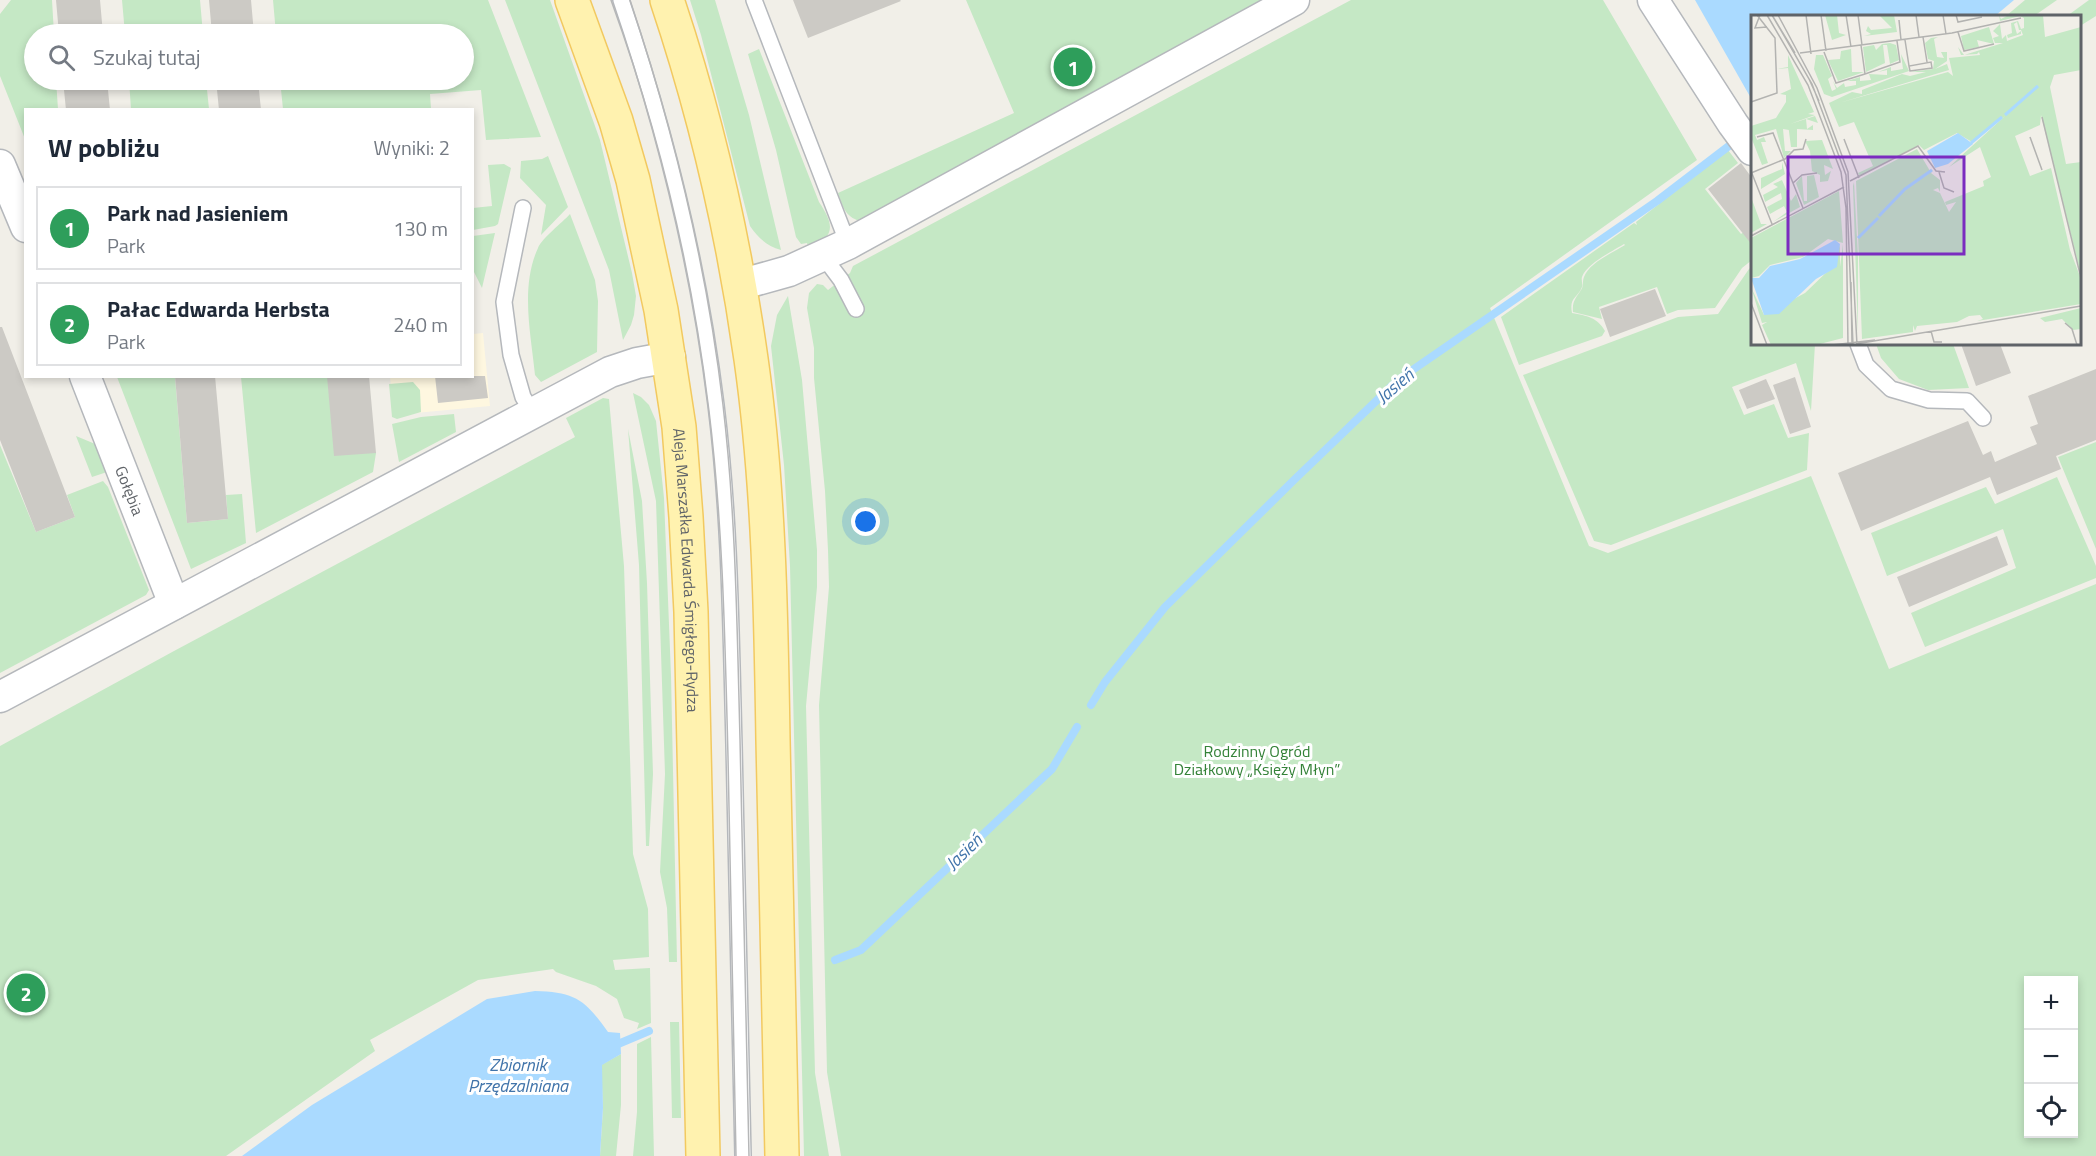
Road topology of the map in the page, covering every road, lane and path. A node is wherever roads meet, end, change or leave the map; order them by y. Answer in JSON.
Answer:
{"nodes":[{"id":1,"x":572,"y":0,"type":"edge"},
{"id":2,"x":621,"y":0,"type":"edge"},
{"id":3,"x":667,"y":0,"type":"edge"},
{"id":4,"x":754,"y":0,"type":"edge"},
{"id":5,"x":1294,"y":0,"type":"edge"},
{"id":6,"x":1653,"y":0,"type":"edge"},
{"id":7,"x":1745,"y":140,"type":"edge"},
{"id":8,"x":0,"y":165,"type":"edge"},
{"id":9,"x":523,"y":208,"type":"dead end"},
{"id":10,"x":24,"y":222,"type":"edge"},
{"id":11,"x":835,"y":250,"type":"junction"},
{"id":12,"x":739,"y":285,"type":"junction"},
{"id":13,"x":856,"y":309,"type":"dead end"},
{"id":14,"x":1858,"y":345,"type":"edge"},
{"id":15,"x":670,"y":357,"type":"junction"},
{"id":16,"x":86,"y":378,"type":"edge"},
{"id":17,"x":533,"y":413,"type":"junction"},
{"id":18,"x":1983,"y":418,"type":"dead end"},
{"id":19,"x":174,"y":604,"type":"junction"},
{"id":20,"x":0,"y":697,"type":"edge"},
{"id":21,"x":703,"y":1156,"type":"edge"},
{"id":22,"x":743,"y":1156,"type":"edge"},
{"id":23,"x":782,"y":1156,"type":"edge"}],
"edges":[{"from":1,"to":15,"type":"main road","name":"Aleja Marszałka Edwarda Śmigłego-Rydza"},
{"from":2,"to":22,"type":"lane"},
{"from":3,"to":12,"type":"main road"},
{"from":4,"to":11,"type":"lane"},
{"from":5,"to":11,"type":"street"},
{"from":6,"to":7,"type":"street"},
{"from":8,"to":10,"type":"street"},
{"from":9,"to":17,"type":"lane"},
{"from":11,"to":12,"type":"street"},
{"from":11,"to":13,"type":"lane"},
{"from":12,"to":23,"type":"main road"},
{"from":14,"to":18,"type":"lane"},
{"from":15,"to":17,"type":"street"},
{"from":15,"to":21,"type":"main road","name":"Aleja Marszałka Edwarda Śmigłego-Rydza"},
{"from":16,"to":19,"type":"street","name":"Gołębia"},
{"from":17,"to":19,"type":"street"},
{"from":19,"to":20,"type":"street"}]}
